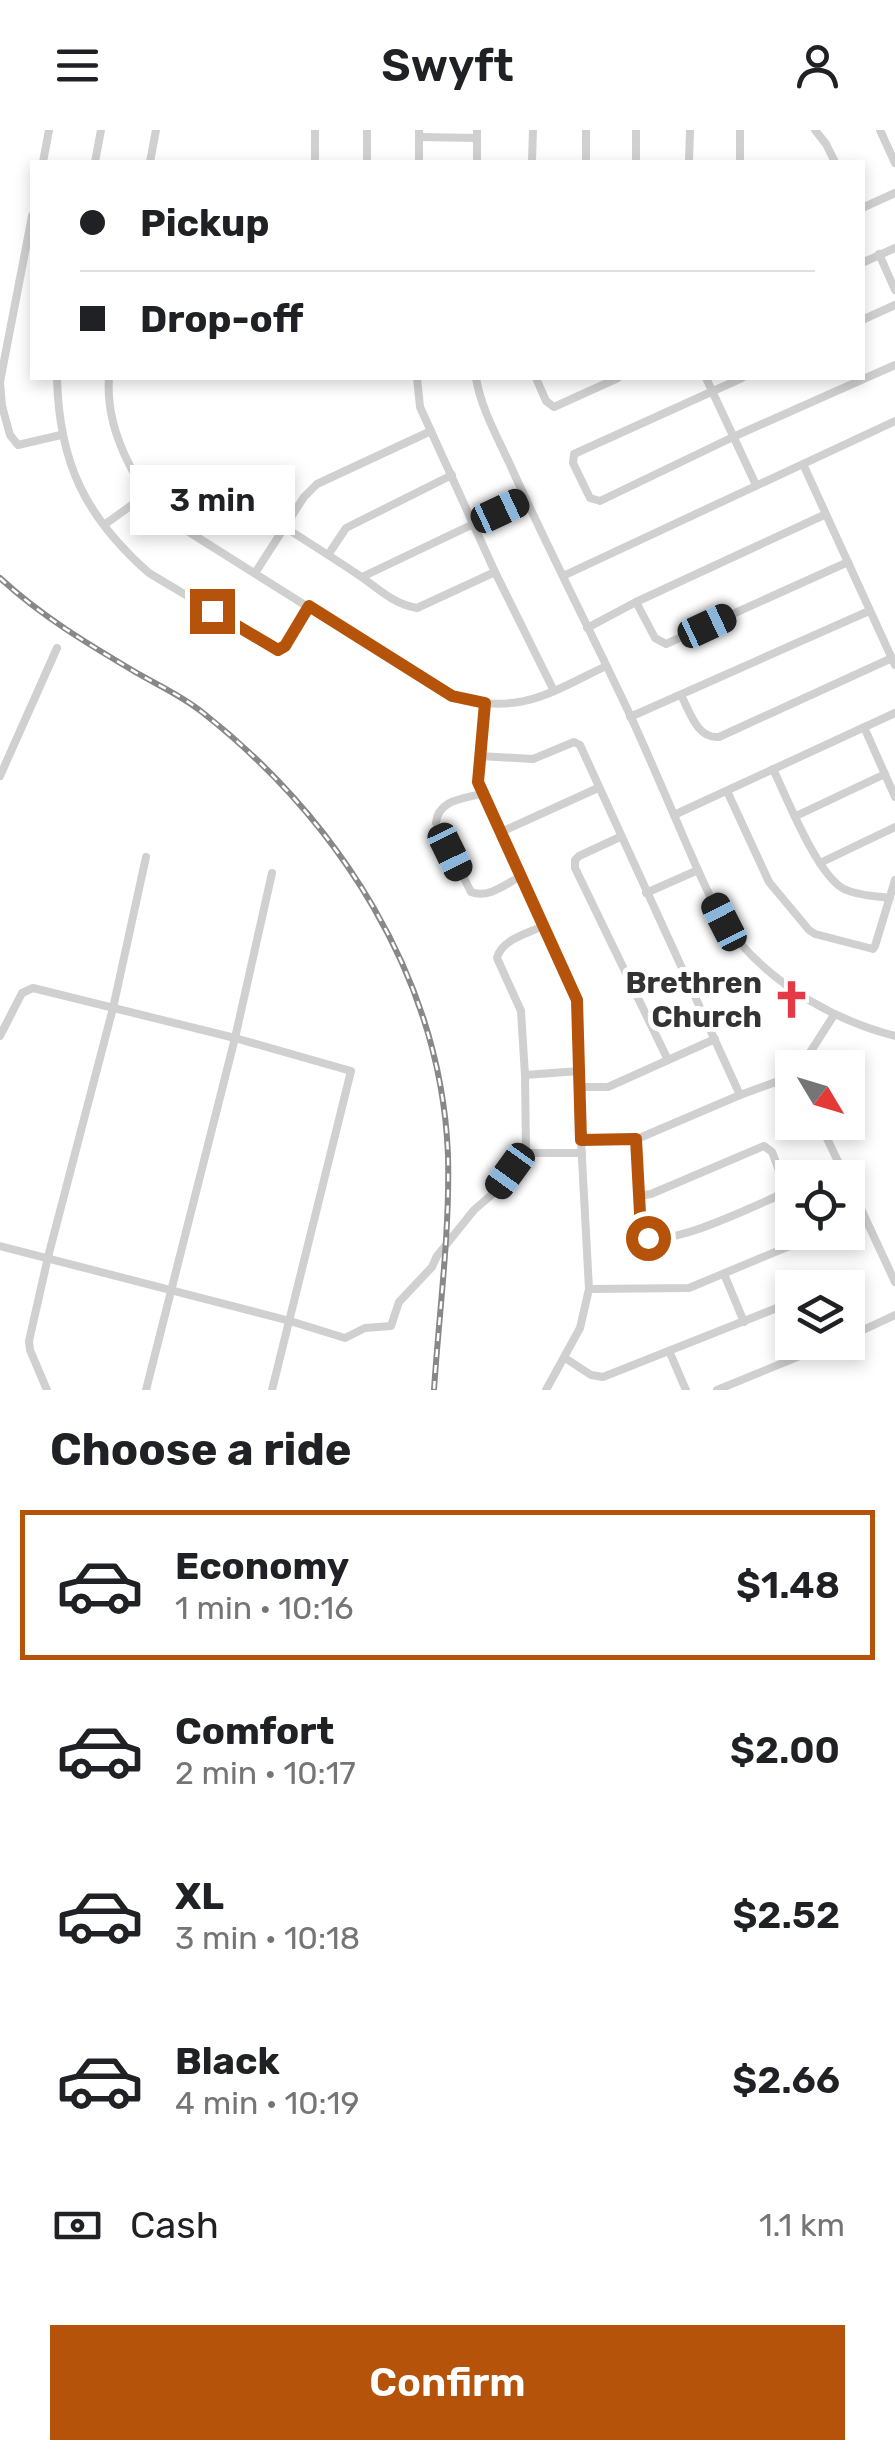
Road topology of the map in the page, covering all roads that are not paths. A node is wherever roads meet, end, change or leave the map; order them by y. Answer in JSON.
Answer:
{"nodes":[{"id":1,"x":50,"y":130,"type":"edge"},
{"id":2,"x":101,"y":130,"type":"edge"},
{"id":3,"x":156,"y":130,"type":"edge"},
{"id":4,"x":315,"y":130,"type":"edge"},
{"id":5,"x":367,"y":130,"type":"edge"},
{"id":6,"x":532,"y":130,"type":"edge"},
{"id":7,"x":586,"y":130,"type":"edge"},
{"id":8,"x":636,"y":130,"type":"edge"},
{"id":9,"x":690,"y":130,"type":"edge"},
{"id":10,"x":740,"y":130,"type":"edge"},
{"id":11,"x":815,"y":130,"type":"edge"},
{"id":12,"x":884,"y":131,"type":"edge"},
{"id":13,"x":419,"y":133,"type":"edge"},
{"id":14,"x":477,"y":134,"type":"edge"},
{"id":15,"x":43,"y":160,"type":"edge"},
{"id":16,"x":95,"y":160,"type":"edge"},
{"id":17,"x":150,"y":160,"type":"edge"},
{"id":18,"x":315,"y":160,"type":"edge"},
{"id":19,"x":367,"y":160,"type":"edge"},
{"id":20,"x":419,"y":160,"type":"edge"},
{"id":21,"x":477,"y":160,"type":"edge"},
{"id":22,"x":532,"y":160,"type":"edge"},
{"id":23,"x":586,"y":160,"type":"edge"},
{"id":24,"x":636,"y":160,"type":"edge"},
{"id":25,"x":689,"y":160,"type":"edge"},
{"id":26,"x":740,"y":160,"type":"edge"},
{"id":27,"x":834,"y":160,"type":"edge"},
{"id":28,"x":895,"y":162,"type":"edge"},
{"id":29,"x":895,"y":193,"type":"edge"},
{"id":30,"x":865,"y":207,"type":"edge"},
{"id":31,"x":30,"y":227,"type":"edge"},
{"id":32,"x":895,"y":248,"type":"edge"},
{"id":33,"x":880,"y":254,"type":"junction"},
{"id":34,"x":865,"y":261,"type":"edge"},
{"id":35,"x":895,"y":290,"type":"edge"},
{"id":36,"x":18,"y":291,"type":"junction"},
{"id":37,"x":30,"y":294,"type":"edge"},
{"id":38,"x":895,"y":305,"type":"edge"},
{"id":39,"x":865,"y":319,"type":"edge"},
{"id":40,"x":895,"y":365,"type":"edge"},
{"id":41,"x":865,"y":378,"type":"edge"},
{"id":42,"x":56,"y":380,"type":"edge"},
{"id":43,"x":109,"y":380,"type":"edge"},
{"id":44,"x":417,"y":380,"type":"edge"},
{"id":45,"x":476,"y":380,"type":"edge"},
{"id":46,"x":537,"y":380,"type":"edge"},
{"id":47,"x":707,"y":380,"type":"edge"},
{"id":48,"x":738,"y":380,"type":"edge"},
{"id":49,"x":861,"y":380,"type":"edge"},
{"id":50,"x":594,"y":382,"type":"edge"},
{"id":51,"x":712,"y":392,"type":"junction"},
{"id":52,"x":895,"y":421,"type":"edge"},
{"id":53,"x":431,"y":430,"type":"junction"},
{"id":54,"x":61,"y":435,"type":"junction"},
{"id":55,"x":733,"y":437,"type":"junction"},
{"id":56,"x":803,"y":464,"type":"junction"},
{"id":57,"x":452,"y":474,"type":"junction"},
{"id":58,"x":756,"y":485,"type":"junction"},
{"id":59,"x":147,"y":494,"type":"junction"},
{"id":60,"x":526,"y":499,"type":"junction"},
{"id":61,"x":824,"y":515,"type":"junction"},
{"id":62,"x":474,"y":523,"type":"junction"},
{"id":63,"x":104,"y":525,"type":"junction"},
{"id":64,"x":284,"y":526,"type":"junction"},
{"id":65,"x":328,"y":556,"type":"junction"},
{"id":66,"x":848,"y":562,"type":"junction"},
{"id":67,"x":255,"y":572,"type":"junction"},
{"id":68,"x":496,"y":572,"type":"junction"},
{"id":69,"x":563,"y":576,"type":"junction"},
{"id":70,"x":362,"y":577,"type":"junction"},
{"id":71,"x":636,"y":602,"type":"junction"},
{"id":72,"x":309,"y":606,"type":"junction"},
{"id":73,"x":870,"y":611,"type":"junction"},
{"id":74,"x":587,"y":628,"type":"junction"},
{"id":75,"x":57,"y":648,"type":"dead end"},
{"id":76,"x":894,"y":662,"type":"edge"},
{"id":77,"x":606,"y":666,"type":"junction"},
{"id":78,"x":554,"y":691,"type":"junction"},
{"id":79,"x":681,"y":695,"type":"junction"},
{"id":80,"x":485,"y":703,"type":"junction"},
{"id":81,"x":895,"y":714,"type":"edge"},
{"id":82,"x":630,"y":717,"type":"junction"},
{"id":83,"x":864,"y":728,"type":"junction"},
{"id":84,"x":479,"y":756,"type":"junction"},
{"id":85,"x":774,"y":769,"type":"junction"},
{"id":86,"x":885,"y":774,"type":"junction"},
{"id":87,"x":0,"y":776,"type":"edge"},
{"id":88,"x":598,"y":788,"type":"junction"},
{"id":89,"x":726,"y":791,"type":"junction"},
{"id":90,"x":481,"y":794,"type":"junction"},
{"id":91,"x":895,"y":797,"type":"edge"},
{"id":92,"x":674,"y":815,"type":"junction"},
{"id":93,"x":796,"y":816,"type":"junction"},
{"id":94,"x":895,"y":827,"type":"edge"},
{"id":95,"x":502,"y":832,"type":"junction"},
{"id":96,"x":620,"y":837,"type":"junction"},
{"id":97,"x":146,"y":857,"type":"dead end"},
{"id":98,"x":820,"y":863,"type":"junction"},
{"id":99,"x":698,"y":870,"type":"junction"},
{"id":100,"x":272,"y":874,"type":"dead end"},
{"id":101,"x":521,"y":876,"type":"junction"},
{"id":102,"x":895,"y":880,"type":"edge"},
{"id":103,"x":646,"y":893,"type":"junction"},
{"id":104,"x":890,"y":898,"type":"junction"},
{"id":105,"x":544,"y":926,"type":"junction"},
{"id":106,"x":114,"y":1008,"type":"junction"},
{"id":107,"x":834,"y":1015,"type":"junction"},
{"id":108,"x":0,"y":1036,"type":"edge"},
{"id":109,"x":895,"y":1036,"type":"edge"},
{"id":110,"x":234,"y":1038,"type":"junction"},
{"id":111,"x":715,"y":1040,"type":"junction"},
{"id":112,"x":812,"y":1050,"type":"edge"},
{"id":113,"x":668,"y":1060,"type":"junction"},
{"id":114,"x":579,"y":1071,"type":"junction"},
{"id":115,"x":525,"y":1075,"type":"junction"},
{"id":116,"x":775,"y":1083,"type":"edge"},
{"id":117,"x":579,"y":1087,"type":"junction"},
{"id":118,"x":740,"y":1096,"type":"junction"},
{"id":119,"x":636,"y":1139,"type":"junction"},
{"id":120,"x":581,"y":1140,"type":"junction"},
{"id":121,"x":582,"y":1152,"type":"junction"},
{"id":122,"x":526,"y":1153,"type":"junction"},
{"id":123,"x":775,"y":1160,"type":"edge"},
{"id":124,"x":638,"y":1196,"type":"junction"},
{"id":125,"x":775,"y":1197,"type":"edge"},
{"id":126,"x":865,"y":1219,"type":"edge"},
{"id":127,"x":0,"y":1246,"type":"edge"},
{"id":128,"x":776,"y":1250,"type":"edge"},
{"id":129,"x":48,"y":1257,"type":"junction"},
{"id":130,"x":724,"y":1274,"type":"junction"},
{"id":131,"x":895,"y":1282,"type":"edge"},
{"id":132,"x":588,"y":1289,"type":"junction"},
{"id":133,"x":173,"y":1290,"type":"junction"},
{"id":134,"x":775,"y":1309,"type":"edge"},
{"id":135,"x":895,"y":1315,"type":"edge"},
{"id":136,"x":290,"y":1321,"type":"junction"},
{"id":137,"x":744,"y":1322,"type":"junction"},
{"id":138,"x":865,"y":1329,"type":"edge"},
{"id":139,"x":670,"y":1353,"type":"junction"},
{"id":140,"x":565,"y":1358,"type":"junction"},
{"id":141,"x":790,"y":1360,"type":"edge"},
{"id":142,"x":47,"y":1390,"type":"edge"},
{"id":143,"x":146,"y":1390,"type":"edge"},
{"id":144,"x":272,"y":1390,"type":"edge"},
{"id":145,"x":546,"y":1390,"type":"edge"},
{"id":146,"x":686,"y":1390,"type":"edge"},
{"id":147,"x":717,"y":1390,"type":"edge"}],
"edges":[{"from":1,"to":15,"type":"street"},
{"from":2,"to":16,"type":"street"},
{"from":3,"to":17,"type":"street"},
{"from":4,"to":18,"type":"street"},
{"from":5,"to":19,"type":"street"},
{"from":6,"to":22,"type":"street"},
{"from":7,"to":23,"type":"street"},
{"from":8,"to":24,"type":"street"},
{"from":9,"to":25,"type":"street"},
{"from":10,"to":26,"type":"street"},
{"from":11,"to":27,"type":"street"},
{"from":12,"to":28,"type":"street"},
{"from":13,"to":14,"type":"street"},
{"from":13,"to":20,"type":"street"},
{"from":14,"to":21,"type":"street"},
{"from":29,"to":30,"type":"street"},
{"from":31,"to":36,"type":"street"},
{"from":32,"to":33,"type":"street"},
{"from":33,"to":34,"type":"street"},
{"from":33,"to":35,"type":"street"},
{"from":36,"to":37,"type":"street"},
{"from":36,"to":54,"type":"street"},
{"from":38,"to":39,"type":"street"},
{"from":40,"to":41,"type":"street"},
{"from":42,"to":54,"type":"street"},
{"from":43,"to":59,"type":"street"},
{"from":44,"to":53,"type":"street"},
{"from":45,"to":60,"type":"street"},
{"from":46,"to":50,"type":"street"},
{"from":47,"to":51,"type":"street"},
{"from":48,"to":51,"type":"street"},
{"from":49,"to":55,"type":"street"},
{"from":51,"to":55,"type":"street"},
{"from":51,"to":55,"type":"street"},
{"from":52,"to":56,"type":"street"},
{"from":53,"to":57,"type":"street"},
{"from":53,"to":64,"type":"street"},
{"from":54,"to":63,"type":"street"},
{"from":55,"to":58,"type":"street"},
{"from":56,"to":58,"type":"street"},
{"from":56,"to":61,"type":"street"},
{"from":57,"to":62,"type":"street"},
{"from":57,"to":65,"type":"street"},
{"from":58,"to":69,"type":"street"},
{"from":59,"to":63,"type":"street"},
{"from":59,"to":67,"type":"street"},
{"from":60,"to":62,"type":"street"},
{"from":60,"to":69,"type":"street"},
{"from":61,"to":66,"type":"street"},
{"from":61,"to":71,"type":"street"},
{"from":62,"to":68,"type":"street"},
{"from":62,"to":70,"type":"street"},
{"from":63,"to":72,"type":"street"},
{"from":64,"to":65,"type":"street"},
{"from":64,"to":67,"type":"street"},
{"from":65,"to":70,"type":"street"},
{"from":66,"to":71,"type":"street"},
{"from":66,"to":73,"type":"street"},
{"from":67,"to":72,"type":"street"},
{"from":68,"to":70,"type":"street"},
{"from":68,"to":78,"type":"street"},
{"from":69,"to":74,"type":"street"},
{"from":71,"to":74,"type":"street"},
{"from":72,"to":80,"type":"street"},
{"from":73,"to":76,"type":"street"},
{"from":73,"to":79,"type":"street"},
{"from":74,"to":77,"type":"street"},
{"from":75,"to":87,"type":"street"},
{"from":76,"to":79,"type":"street"},
{"from":77,"to":78,"type":"street"},
{"from":77,"to":82,"type":"street"},
{"from":78,"to":80,"type":"street"},
{"from":79,"to":82,"type":"street"},
{"from":80,"to":84,"type":"street"},
{"from":81,"to":83,"type":"street"},
{"from":82,"to":92,"type":"street"},
{"from":83,"to":85,"type":"street"},
{"from":83,"to":86,"type":"street"},
{"from":84,"to":88,"type":"street"},
{"from":84,"to":90,"type":"street"},
{"from":85,"to":89,"type":"street"},
{"from":85,"to":93,"type":"street"},
{"from":86,"to":91,"type":"street"},
{"from":86,"to":93,"type":"street"},
{"from":88,"to":95,"type":"street"},
{"from":88,"to":96,"type":"street"},
{"from":89,"to":92,"type":"street"},
{"from":89,"to":104,"type":"street"},
{"from":90,"to":95,"type":"street"},
{"from":90,"to":101,"type":"street"},
{"from":92,"to":99,"type":"street"},
{"from":93,"to":98,"type":"street"},
{"from":94,"to":98,"type":"street"},
{"from":95,"to":101,"type":"street"},
{"from":96,"to":103,"type":"street"},
{"from":96,"to":113,"type":"street"},
{"from":97,"to":106,"type":"street"},
{"from":98,"to":104,"type":"street"},
{"from":99,"to":103,"type":"street"},
{"from":99,"to":107,"type":"street"},
{"from":100,"to":110,"type":"street"},
{"from":101,"to":105,"type":"street"},
{"from":102,"to":104,"type":"street"},
{"from":103,"to":111,"type":"street"},
{"from":105,"to":114,"type":"street"},
{"from":105,"to":115,"type":"street"},
{"from":106,"to":108,"type":"street"},
{"from":106,"to":110,"type":"street"},
{"from":106,"to":129,"type":"street"},
{"from":107,"to":109,"type":"street"},
{"from":107,"to":112,"type":"street"},
{"from":110,"to":133,"type":"street"},
{"from":110,"to":136,"type":"street"},
{"from":111,"to":113,"type":"street"},
{"from":111,"to":118,"type":"street"},
{"from":113,"to":117,"type":"street"},
{"from":114,"to":115,"type":"street"},
{"from":114,"to":117,"type":"street"},
{"from":115,"to":122,"type":"street"},
{"from":116,"to":118,"type":"street"},
{"from":117,"to":120,"type":"street"},
{"from":118,"to":119,"type":"street"},
{"from":119,"to":120,"type":"street"},
{"from":119,"to":124,"type":"street"},
{"from":120,"to":121,"type":"street"},
{"from":121,"to":122,"type":"street"},
{"from":121,"to":132,"type":"street"},
{"from":122,"to":136,"type":"street"},
{"from":123,"to":124,"type":"street"},
{"from":124,"to":125,"type":"street"},
{"from":126,"to":131,"type":"street"},
{"from":127,"to":129,"type":"street"},
{"from":128,"to":130,"type":"street"},
{"from":129,"to":133,"type":"street"},
{"from":129,"to":142,"type":"street"},
{"from":130,"to":132,"type":"street"},
{"from":130,"to":137,"type":"street"},
{"from":132,"to":140,"type":"street"},
{"from":133,"to":136,"type":"street"},
{"from":133,"to":143,"type":"street"},
{"from":134,"to":137,"type":"street"},
{"from":135,"to":138,"type":"street"},
{"from":136,"to":144,"type":"street"},
{"from":137,"to":139,"type":"street"},
{"from":139,"to":140,"type":"street"},
{"from":139,"to":146,"type":"street"},
{"from":140,"to":145,"type":"street"},
{"from":141,"to":147,"type":"street"}]}
